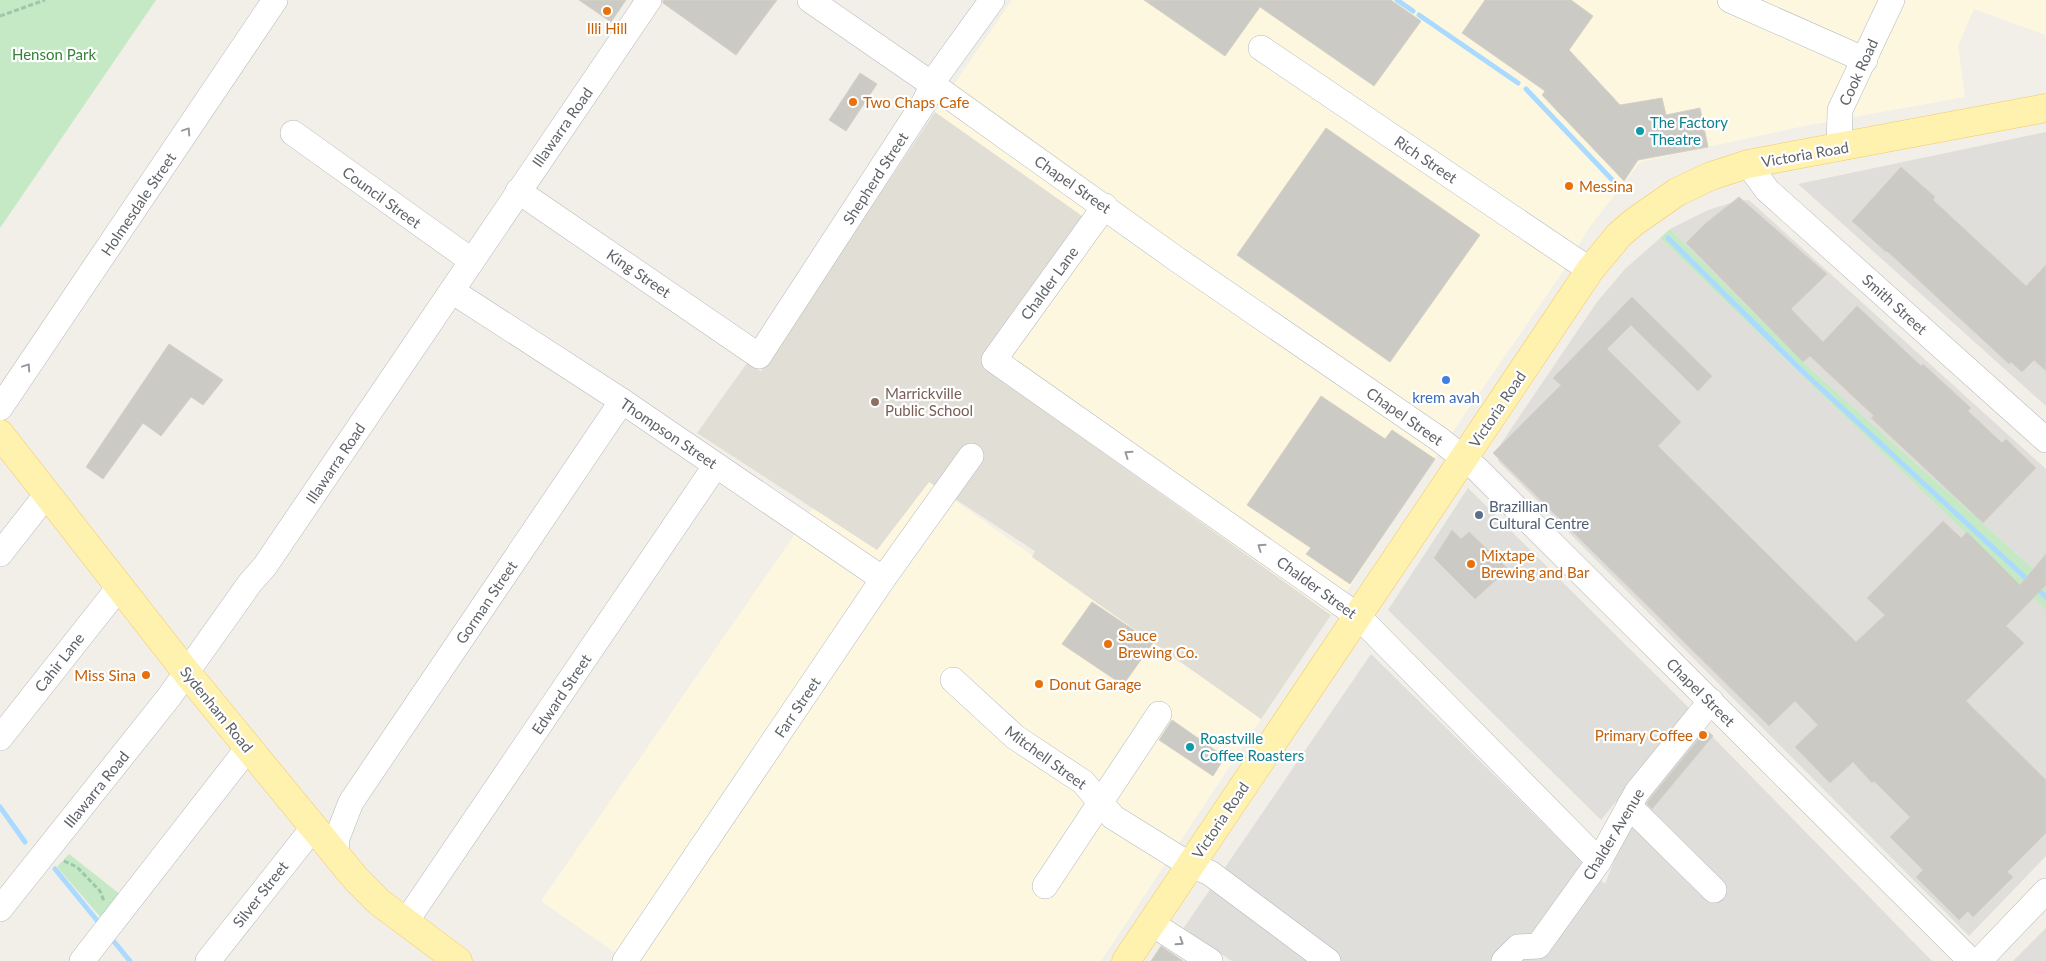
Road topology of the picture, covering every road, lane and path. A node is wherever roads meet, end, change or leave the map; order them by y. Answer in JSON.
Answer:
{"nodes":[{"id":1,"x":45,"y":0,"type":"edge"},
{"id":2,"x":275,"y":0,"type":"edge"},
{"id":3,"x":649,"y":0,"type":"edge"},
{"id":4,"x":810,"y":0,"type":"edge"},
{"id":5,"x":992,"y":0,"type":"edge"},
{"id":6,"x":1730,"y":0,"type":"edge"},
{"id":7,"x":1892,"y":0,"type":"edge"},
{"id":8,"x":0,"y":16,"type":"edge"},
{"id":9,"x":1261,"y":48,"type":"dead end"},
{"id":10,"x":1864,"y":60,"type":"junction"},
{"id":11,"x":933,"y":85,"type":"junction"},
{"id":12,"x":2046,"y":108,"type":"edge"},
{"id":13,"x":293,"y":133,"type":"dead end"},
{"id":14,"x":1839,"y":148,"type":"junction"},
{"id":15,"x":1748,"y":164,"type":"junction"},
{"id":16,"x":518,"y":191,"type":"junction"},
{"id":17,"x":1104,"y":206,"type":"junction"},
{"id":18,"x":472,"y":261,"type":"junction"},
{"id":19,"x":1590,"y":270,"type":"junction"},
{"id":20,"x":452,"y":291,"type":"junction"},
{"id":21,"x":759,"y":356,"type":"joint"},
{"id":22,"x":994,"y":360,"type":"joint"},
{"id":23,"x":622,"y":401,"type":"junction"},
{"id":24,"x":0,"y":408,"type":"edge"},
{"id":25,"x":0,"y":434,"type":"edge"},
{"id":26,"x":2046,"y":440,"type":"edge"},
{"id":27,"x":971,"y":456,"type":"dead end"},
{"id":28,"x":1464,"y":458,"type":"junction"},
{"id":29,"x":716,"y":465,"type":"junction"},
{"id":30,"x":47,"y":494,"type":"junction"},
{"id":31,"x":0,"y":554,"type":"edge"},
{"id":32,"x":883,"y":579,"type":"junction"},
{"id":33,"x":120,"y":586,"type":"junction"},
{"id":34,"x":1358,"y":616,"type":"junction"},
{"id":35,"x":187,"y":673,"type":"junction"},
{"id":36,"x":953,"y":680,"type":"dead end"},
{"id":37,"x":1711,"y":701,"type":"junction"},
{"id":38,"x":1159,"y":714,"type":"dead end"},
{"id":39,"x":0,"y":738,"type":"edge"},
{"id":40,"x":248,"y":748,"type":"junction"},
{"id":41,"x":351,"y":802,"type":"junction"},
{"id":42,"x":1102,"y":802,"type":"junction"},
{"id":43,"x":1629,"y":806,"type":"junction"},
{"id":44,"x":308,"y":822,"type":"junction"},
{"id":45,"x":48,"y":848,"type":"junction"},
{"id":46,"x":336,"y":855,"type":"junction"},
{"id":47,"x":1599,"y":861,"type":"junction"},
{"id":48,"x":1190,"y":865,"type":"junction"},
{"id":49,"x":1045,"y":886,"type":"dead end"},
{"id":50,"x":1714,"y":890,"type":"dead end"},
{"id":51,"x":2046,"y":891,"type":"edge"},
{"id":52,"x":0,"y":909,"type":"edge"},
{"id":53,"x":111,"y":923,"type":"junction"},
{"id":54,"x":405,"y":923,"type":"junction"},
{"id":55,"x":1151,"y":923,"type":"junction"},
{"id":56,"x":452,"y":959,"type":"edge"},
{"id":57,"x":82,"y":961,"type":"edge"},
{"id":58,"x":208,"y":961,"type":"edge"},
{"id":59,"x":625,"y":961,"type":"edge"},
{"id":60,"x":1126,"y":961,"type":"edge"},
{"id":61,"x":1210,"y":961,"type":"edge"},
{"id":62,"x":1328,"y":961,"type":"edge"},
{"id":63,"x":1504,"y":961,"type":"edge"},
{"id":64,"x":1971,"y":961,"type":"edge"},
{"id":65,"x":1979,"y":961,"type":"edge"}],
"edges":[{"from":1,"to":8,"type":"path"},
{"from":24,"to":2,"type":"street","name":"Holmesdale Street","one_way":true},
{"from":3,"to":16,"type":"street","name":"Illawarra Road"},
{"from":4,"to":11,"type":"street","name":"Chapel Street"},
{"from":5,"to":11,"type":"street","name":"Shepherd Street"},
{"from":6,"to":10,"type":"street"},
{"from":7,"to":10,"type":"street","name":"Cook Road"},
{"from":9,"to":19,"type":"street","name":"Rich Street"},
{"from":10,"to":14,"type":"street","name":"Cook Road"},
{"from":11,"to":17,"type":"street","name":"Chapel Street"},
{"from":11,"to":21,"type":"street","name":"Shepherd Street"},
{"from":12,"to":14,"type":"main road","name":"Victoria Road"},
{"from":13,"to":18,"type":"street","name":"Council Street"},
{"from":14,"to":15,"type":"main road","name":"Victoria Road"},
{"from":15,"to":19,"type":"main road","name":"Victoria Road"},
{"from":15,"to":26,"type":"street","name":"Smith Street"},
{"from":16,"to":18,"type":"street","name":"Illawarra Road"},
{"from":16,"to":21,"type":"street","name":"King Street"},
{"from":17,"to":22,"type":"street","name":"Chalder Lane"},
{"from":17,"to":28,"type":"street","name":"Chapel Street"},
{"from":18,"to":20,"type":"street","name":"Illawarra Road"},
{"from":19,"to":28,"type":"main road","name":"Victoria Road"},
{"from":20,"to":23,"type":"street","name":"Thompson Street"},
{"from":20,"to":35,"type":"street","name":"Illawarra Road"},
{"from":34,"to":22,"type":"street","name":"Chalder Street","one_way":true},
{"from":23,"to":29,"type":"street","name":"Thompson Street"},
{"from":23,"to":41,"type":"street","name":"Gorman Street"},
{"from":25,"to":30,"type":"main road","name":"Sydenham Road"},
{"from":27,"to":32,"type":"street","name":"Farr Street"},
{"from":28,"to":34,"type":"main road","name":"Victoria Road"},
{"from":28,"to":37,"type":"street","name":"Chapel Street"},
{"from":29,"to":32,"type":"street","name":"Thompson Street"},
{"from":29,"to":54,"type":"street","name":"Edward Street"},
{"from":30,"to":31,"type":"street"},
{"from":30,"to":33,"type":"main road","name":"Sydenham Road"},
{"from":32,"to":59,"type":"street","name":"Farr Street"},
{"from":33,"to":35,"type":"main road","name":"Sydenham Road"},
{"from":33,"to":39,"type":"street","name":"Cahir Lane"},
{"from":34,"to":47,"type":"street","name":"Chalder Street"},
{"from":34,"to":48,"type":"main road","name":"Victoria Road"},
{"from":35,"to":40,"type":"main road","name":"Sydenham Road"},
{"from":35,"to":45,"type":"street","name":"Illawarra Road"},
{"from":36,"to":42,"type":"street","name":"Mitchell Street"},
{"from":37,"to":43,"type":"street","name":"Chalder Avenue"},
{"from":37,"to":64,"type":"street","name":"Chapel Street"},
{"from":38,"to":42,"type":"street"},
{"from":40,"to":44,"type":"main road","name":"Sydenham Road"},
{"from":40,"to":53,"type":"street"},
{"from":41,"to":44,"type":"street","name":"Gorman Street"},
{"from":41,"to":46,"type":"street","name":"Gorman Street"},
{"from":42,"to":48,"type":"street","name":"Mitchell Street"},
{"from":42,"to":49,"type":"street"},
{"from":43,"to":47,"type":"street","name":"Chalder Avenue"},
{"from":43,"to":50,"type":"street"},
{"from":44,"to":46,"type":"main road","name":"Sydenham Road"},
{"from":44,"to":58,"type":"street","name":"Silver Street"},
{"from":45,"to":52,"type":"street","name":"Illawarra Road"},
{"from":45,"to":53,"type":"path"},
{"from":46,"to":54,"type":"main road","name":"Sydenham Road"},
{"from":47,"to":63,"type":"street","name":"Chalder Avenue"},
{"from":48,"to":55,"type":"main road","name":"Victoria Road"},
{"from":48,"to":62,"type":"street","name":"Mitchell Street"},
{"from":51,"to":65,"type":"street"},
{"from":53,"to":57,"type":"street"},
{"from":54,"to":56,"type":"main road","name":"Sydenham Road"},
{"from":55,"to":60,"type":"main road","name":"Victoria Road"},
{"from":55,"to":61,"type":"street","one_way":true}]}
